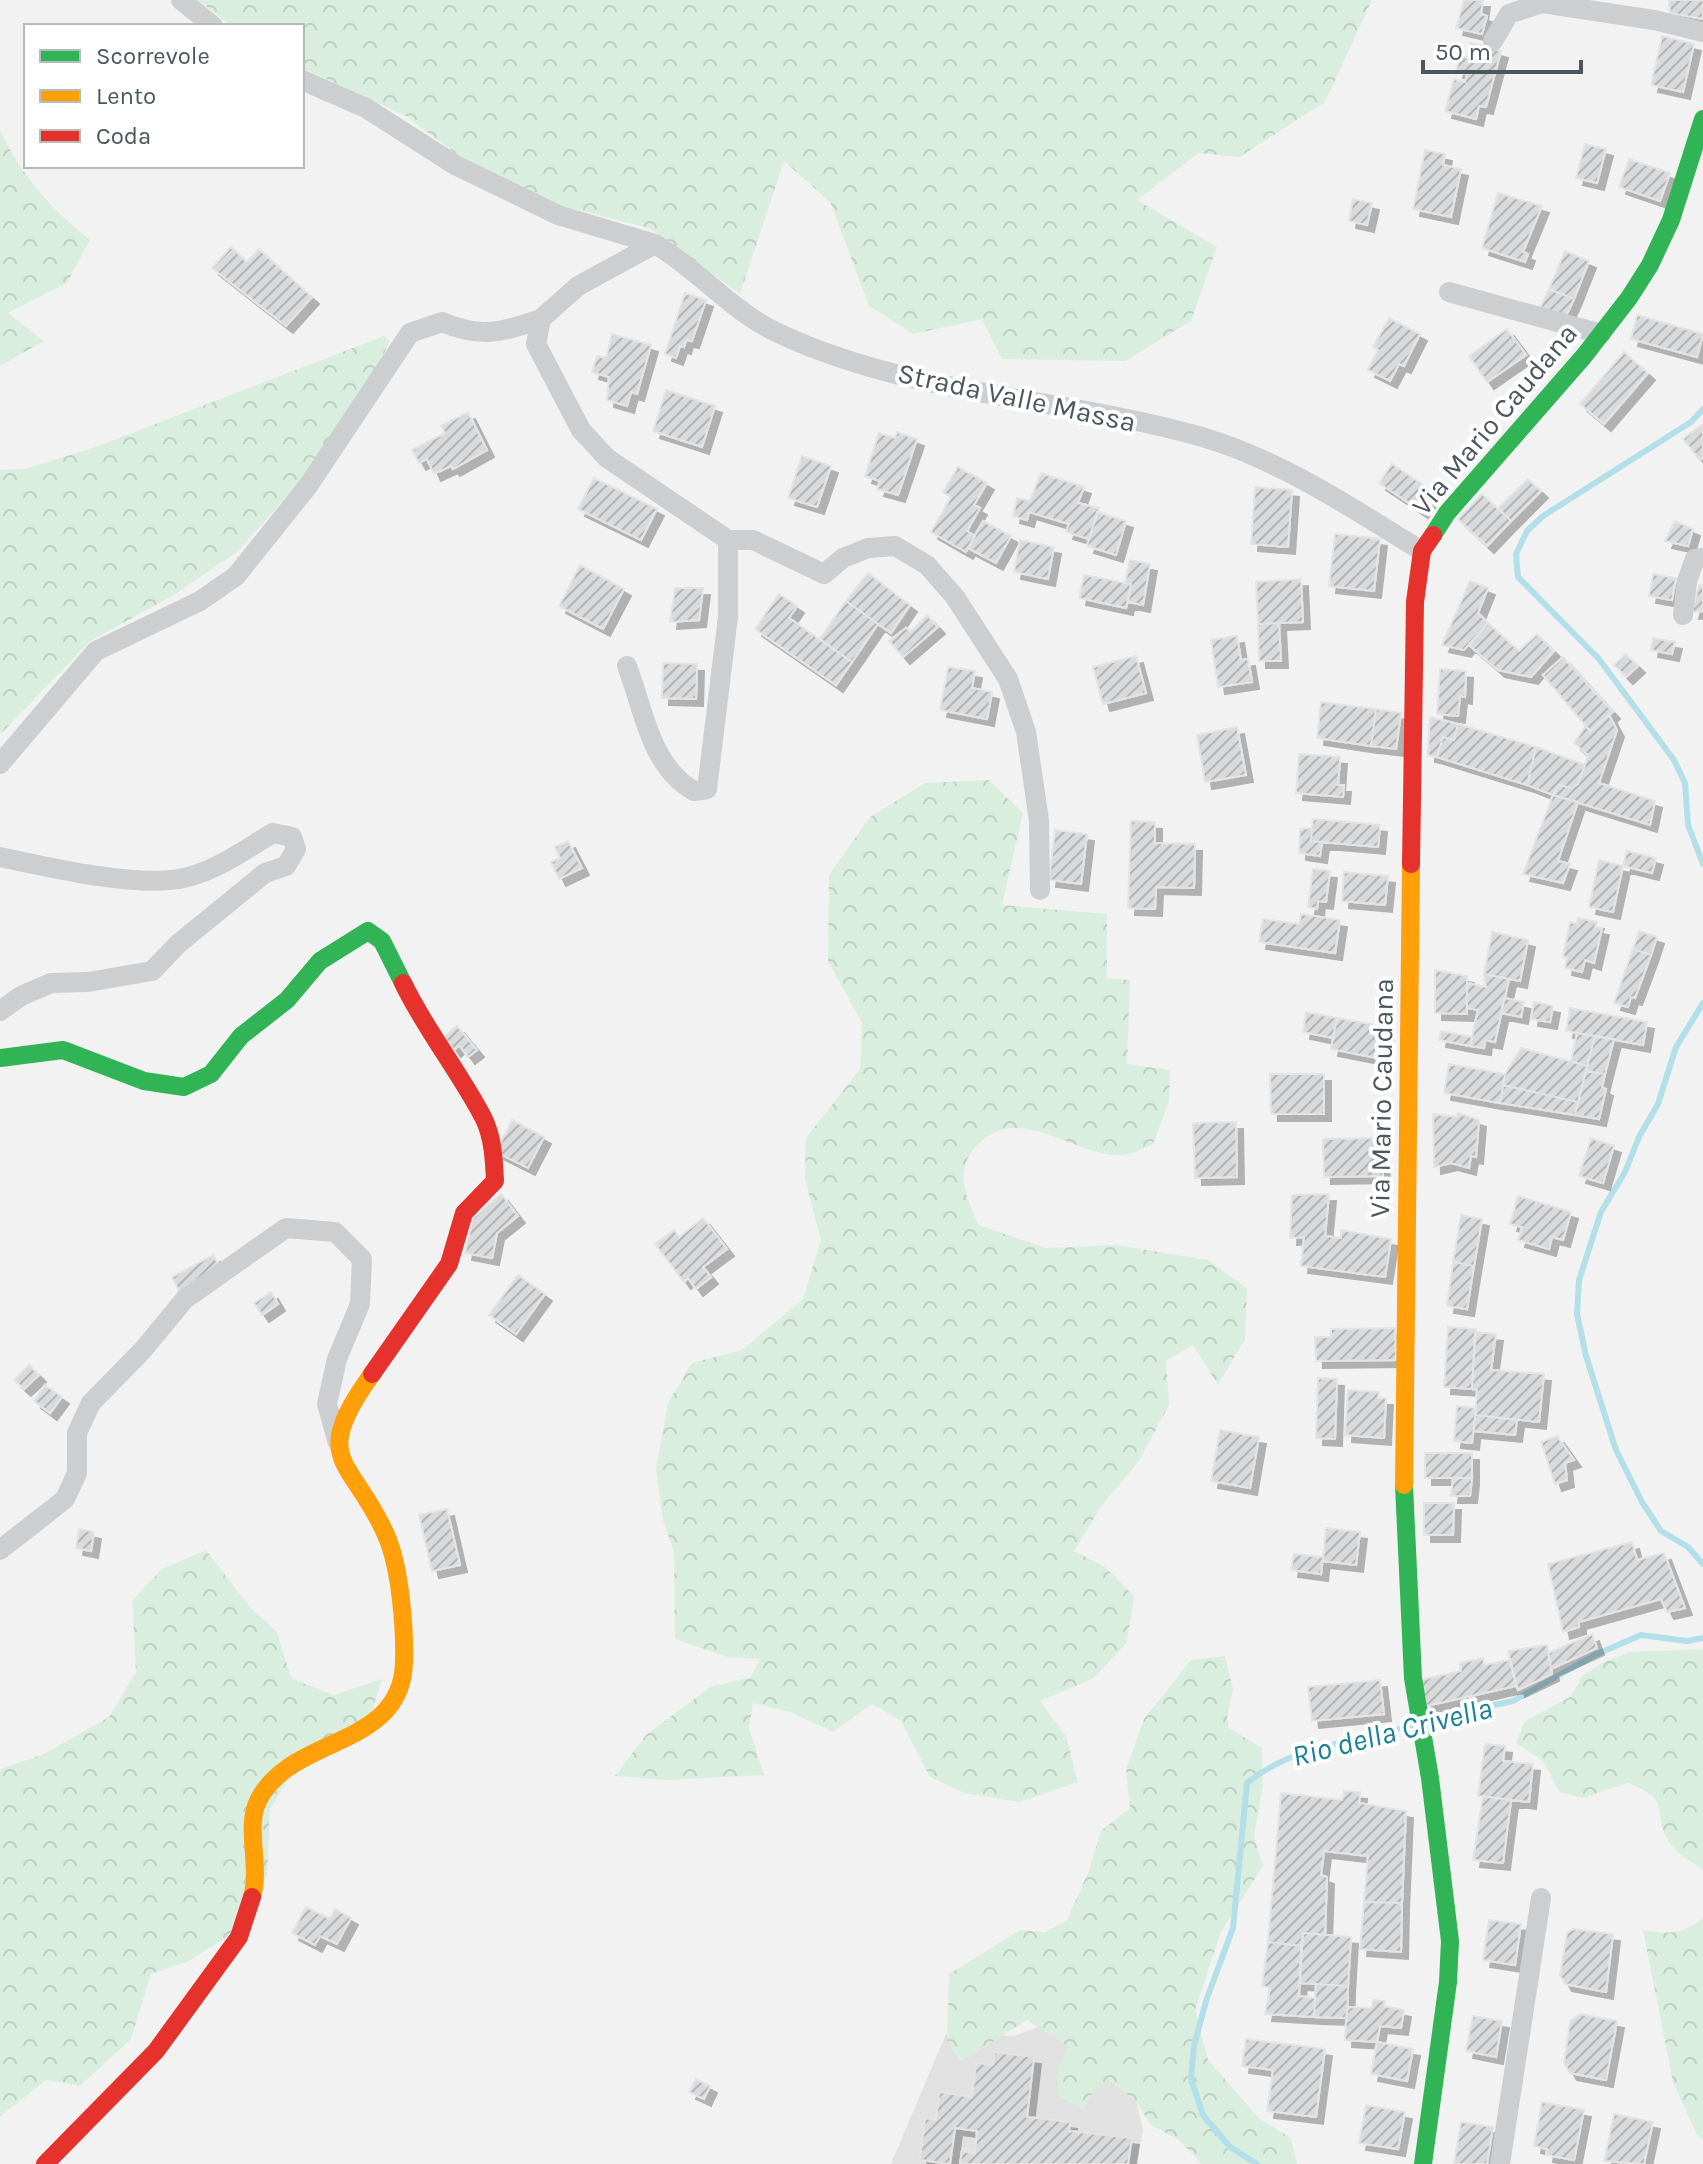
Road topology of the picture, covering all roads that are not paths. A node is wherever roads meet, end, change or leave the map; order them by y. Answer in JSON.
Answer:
{"nodes":[{"id":1,"x":181,"y":0,"type":"edge"},
{"id":2,"x":211,"y":24,"type":"edge"},
{"id":3,"x":1703,"y":32,"type":"edge"},
{"id":4,"x":1493,"y":41,"type":"dead end"},
{"id":5,"x":304,"y":81,"type":"edge"},
{"id":6,"x":1703,"y":119,"type":"edge"},
{"id":7,"x":655,"y":244,"type":"junction"},
{"id":8,"x":1449,"y":292,"type":"dead end"},
{"id":9,"x":541,"y":319,"type":"junction"},
{"id":10,"x":1601,"y":334,"type":"junction"},
{"id":11,"x":728,"y":540,"type":"junction"},
{"id":12,"x":1422,"y":551,"type":"junction"},
{"id":13,"x":1703,"y":558,"type":"edge"},
{"id":14,"x":1683,"y":615,"type":"dead end"},
{"id":15,"x":627,"y":666,"type":"dead end"},
{"id":16,"x":0,"y":764,"type":"edge"},
{"id":17,"x":0,"y":857,"type":"edge"},
{"id":18,"x":1040,"y":890,"type":"dead end"},
{"id":19,"x":0,"y":1011,"type":"edge"},
{"id":20,"x":0,"y":1058,"type":"edge"},
{"id":21,"x":339,"y":1447,"type":"junction"},
{"id":22,"x":0,"y":1550,"type":"edge"},
{"id":23,"x":1541,"y":1898,"type":"dead end"},
{"id":24,"x":45,"y":2164,"type":"edge"},
{"id":25,"x":1423,"y":2164,"type":"edge"},
{"id":26,"x":1500,"y":2164,"type":"edge"}],
"edges":[{"from":1,"to":2,"type":"street"},
{"from":3,"to":4,"type":"street"},
{"from":5,"to":7,"type":"street","name":"Strada Valle Massa"},
{"from":6,"to":10,"type":"main road","name":"Via Mario Caudana"},
{"from":7,"to":9,"type":"street"},
{"from":7,"to":12,"type":"street","name":"Strada Valle Massa"},
{"from":8,"to":10,"type":"street"},
{"from":9,"to":11,"type":"street"},
{"from":9,"to":16,"type":"street"},
{"from":10,"to":12,"type":"main road","name":"Via Mario Caudana"},
{"from":11,"to":15,"type":"street"},
{"from":11,"to":18,"type":"street"},
{"from":12,"to":25,"type":"main road","name":"Via Mario Caudana"},
{"from":13,"to":14,"type":"street"},
{"from":17,"to":19,"type":"street"},
{"from":20,"to":21,"type":"main road"},
{"from":21,"to":22,"type":"street"},
{"from":21,"to":24,"type":"main road"},
{"from":23,"to":26,"type":"street"}]}
